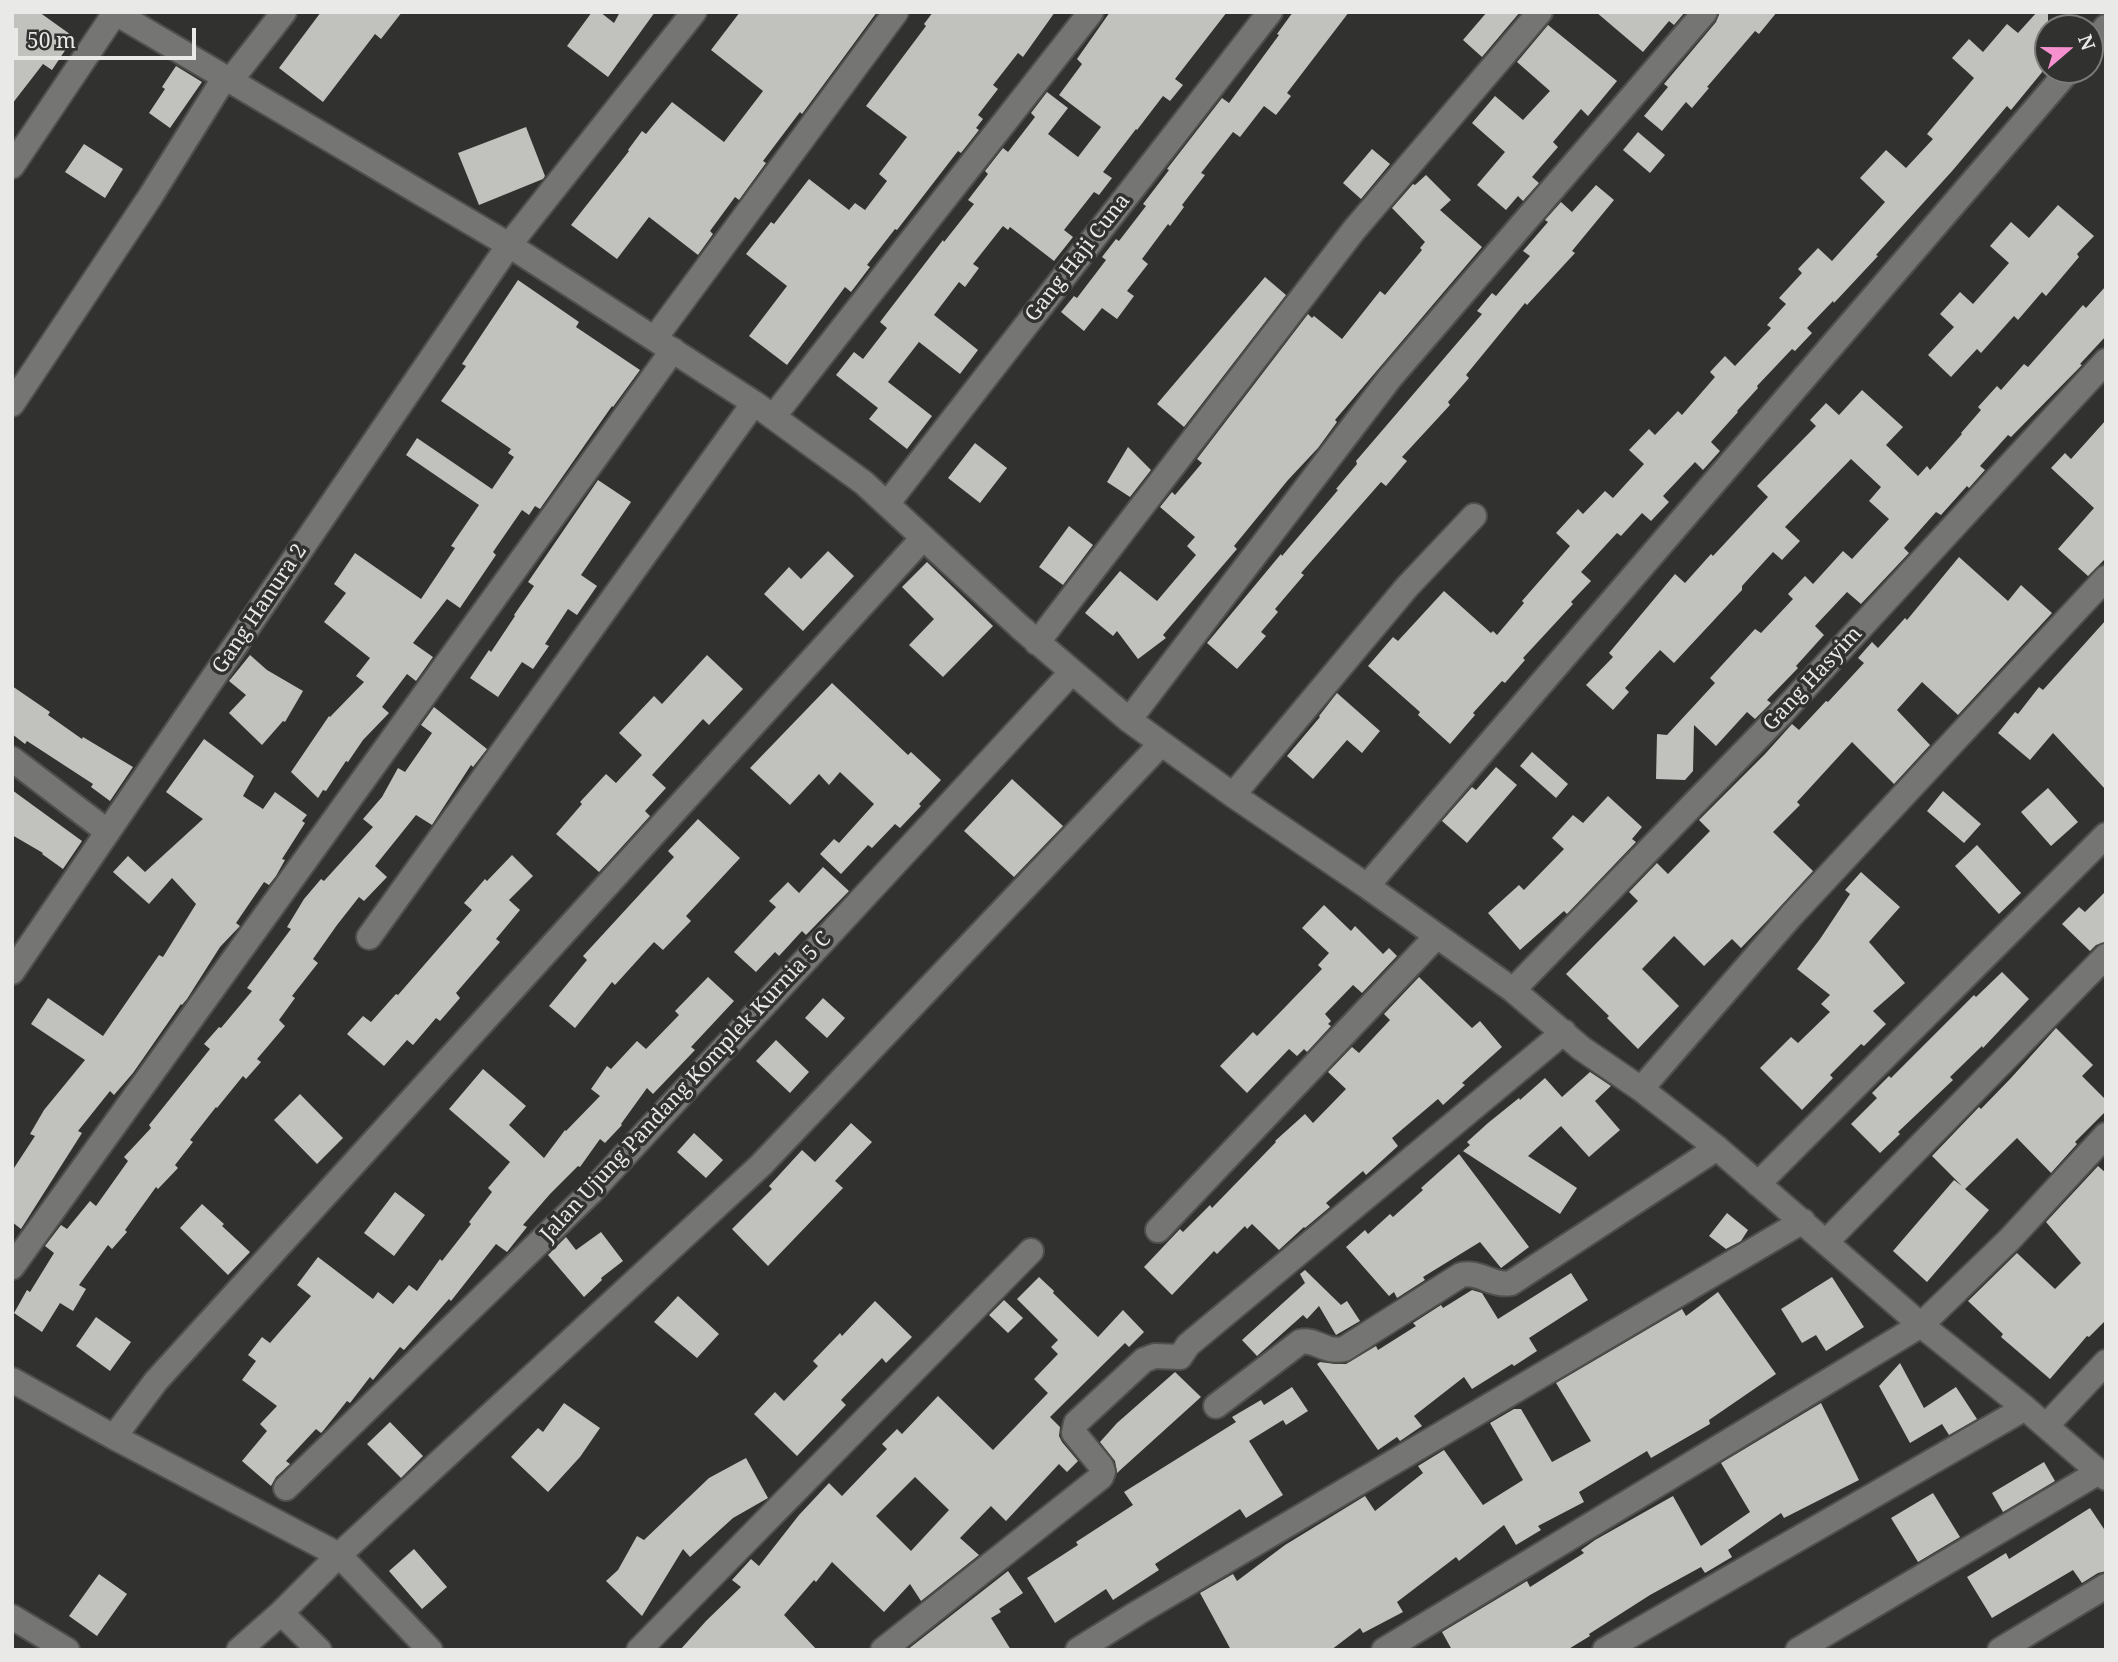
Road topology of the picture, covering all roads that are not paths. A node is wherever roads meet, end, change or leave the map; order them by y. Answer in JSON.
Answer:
{"nodes":[{"id":1,"x":284,"y":12,"type":"edge"},
{"id":2,"x":694,"y":12,"type":"edge"},
{"id":3,"x":896,"y":12,"type":"edge"},
{"id":4,"x":1091,"y":12,"type":"edge"},
{"id":5,"x":1270,"y":12,"type":"edge"},
{"id":6,"x":1539,"y":12,"type":"edge"},
{"id":7,"x":1704,"y":12,"type":"edge"},
{"id":8,"x":114,"y":13,"type":"edge"},
{"id":9,"x":227,"y":79,"type":"junction"},
{"id":10,"x":2057,"y":84,"type":"edge"},
{"id":11,"x":12,"y":166,"type":"edge"},
{"id":12,"x":509,"y":245,"type":"junction"},
{"id":13,"x":664,"y":344,"type":"junction"},
{"id":14,"x":2106,"y":362,"type":"edge"},
{"id":15,"x":12,"y":404,"type":"edge"},
{"id":16,"x":764,"y":410,"type":"junction"},
{"id":17,"x":887,"y":504,"type":"junction"},
{"id":18,"x":1474,"y":516,"type":"dead end"},
{"id":19,"x":923,"y":538,"type":"junction"},
{"id":20,"x":2106,"y":579,"type":"edge"},
{"id":21,"x":1037,"y":643,"type":"junction"},
{"id":22,"x":1072,"y":673,"type":"junction"},
{"id":23,"x":1129,"y":720,"type":"junction"},
{"id":24,"x":1161,"y":744,"type":"junction"},
{"id":25,"x":12,"y":759,"type":"edge"},
{"id":26,"x":1233,"y":795,"type":"junction"},
{"id":27,"x":108,"y":832,"type":"junction"},
{"id":28,"x":2106,"y":835,"type":"edge"},
{"id":29,"x":1367,"y":886,"type":"junction"},
{"id":30,"x":369,"y":937,"type":"dead end"},
{"id":31,"x":1436,"y":937,"type":"junction"},
{"id":32,"x":2106,"y":956,"type":"edge"},
{"id":33,"x":12,"y":972,"type":"edge"},
{"id":34,"x":1513,"y":990,"type":"junction"},
{"id":35,"x":1564,"y":1032,"type":"junction"},
{"id":36,"x":1641,"y":1089,"type":"junction"},
{"id":37,"x":2106,"y":1135,"type":"edge"},
{"id":38,"x":1717,"y":1148,"type":"junction"},
{"id":39,"x":1758,"y":1184,"type":"junction"},
{"id":40,"x":1803,"y":1221,"type":"junction"},
{"id":41,"x":1158,"y":1230,"type":"dead end"},
{"id":42,"x":1827,"y":1241,"type":"junction"},
{"id":43,"x":1031,"y":1251,"type":"dead end"},
{"id":44,"x":12,"y":1267,"type":"edge"},
{"id":45,"x":1921,"y":1325,"type":"junction"},
{"id":46,"x":2106,"y":1362,"type":"edge"},
{"id":47,"x":12,"y":1380,"type":"edge"},
{"id":48,"x":1216,"y":1406,"type":"dead end"},
{"id":49,"x":2025,"y":1408,"type":"junction"},
{"id":50,"x":2046,"y":1426,"type":"junction"},
{"id":51,"x":114,"y":1437,"type":"junction"},
{"id":52,"x":2102,"y":1475,"type":"edge"},
{"id":53,"x":286,"y":1488,"type":"dead end"},
{"id":54,"x":339,"y":1555,"type":"junction"},
{"id":55,"x":2106,"y":1586,"type":"edge"},
{"id":56,"x":281,"y":1613,"type":"junction"},
{"id":57,"x":12,"y":1617,"type":"edge"},
{"id":58,"x":67,"y":1650,"type":"edge"},
{"id":59,"x":239,"y":1650,"type":"edge"},
{"id":60,"x":319,"y":1650,"type":"edge"},
{"id":61,"x":430,"y":1650,"type":"edge"},
{"id":62,"x":639,"y":1650,"type":"edge"},
{"id":63,"x":883,"y":1650,"type":"edge"},
{"id":64,"x":1078,"y":1650,"type":"edge"},
{"id":65,"x":1384,"y":1650,"type":"edge"},
{"id":66,"x":1605,"y":1650,"type":"edge"},
{"id":67,"x":1798,"y":1650,"type":"edge"},
{"id":68,"x":2000,"y":1650,"type":"edge"}],
"edges":[{"from":1,"to":9,"type":"street"},
{"from":2,"to":12,"type":"street","name":"Gang Hanura 2"},
{"from":3,"to":13,"type":"street"},
{"from":4,"to":16,"type":"street"},
{"from":5,"to":17,"type":"street","name":"Gang Haji Cuna"},
{"from":6,"to":21,"type":"street"},
{"from":7,"to":23,"type":"street"},
{"from":8,"to":9,"type":"street"},
{"from":8,"to":11,"type":"street"},
{"from":9,"to":12,"type":"street"},
{"from":9,"to":15,"type":"street"},
{"from":10,"to":29,"type":"street"},
{"from":12,"to":13,"type":"street"},
{"from":12,"to":27,"type":"street","name":"Gang Hanura 2"},
{"from":13,"to":16,"type":"street"},
{"from":13,"to":44,"type":"street"},
{"from":14,"to":34,"type":"street","name":"Gang Hasyim"},
{"from":16,"to":17,"type":"street"},
{"from":16,"to":30,"type":"street"},
{"from":17,"to":19,"type":"street"},
{"from":18,"to":26,"type":"street"},
{"from":19,"to":21,"type":"street"},
{"from":19,"to":51,"type":"street"},
{"from":20,"to":36,"type":"street"},
{"from":21,"to":22,"type":"street"},
{"from":22,"to":23,"type":"street"},
{"from":22,"to":53,"type":"street","name":"Jalan Ujung Pandang Komplek Kurnia 5 C"},
{"from":23,"to":24,"type":"street"},
{"from":24,"to":26,"type":"street"},
{"from":24,"to":54,"type":"street"},
{"from":25,"to":27,"type":"street"},
{"from":26,"to":29,"type":"street"},
{"from":27,"to":33,"type":"street","name":"Gang Hanura 2"},
{"from":28,"to":39,"type":"street"},
{"from":29,"to":31,"type":"street"},
{"from":31,"to":34,"type":"street"},
{"from":31,"to":41,"type":"street"},
{"from":32,"to":42,"type":"street"},
{"from":34,"to":35,"type":"street"},
{"from":35,"to":36,"type":"street"},
{"from":35,"to":63,"type":"street"},
{"from":36,"to":38,"type":"street"},
{"from":37,"to":45,"type":"street"},
{"from":38,"to":39,"type":"street"},
{"from":38,"to":48,"type":"street"},
{"from":39,"to":40,"type":"street"},
{"from":40,"to":42,"type":"street"},
{"from":40,"to":64,"type":"street"},
{"from":42,"to":45,"type":"street"},
{"from":43,"to":62,"type":"street"},
{"from":45,"to":49,"type":"street"},
{"from":45,"to":65,"type":"street"},
{"from":46,"to":50,"type":"street"},
{"from":47,"to":51,"type":"street"},
{"from":49,"to":50,"type":"street"},
{"from":49,"to":66,"type":"street"},
{"from":50,"to":52,"type":"street"},
{"from":51,"to":54,"type":"street"},
{"from":52,"to":67,"type":"street"},
{"from":54,"to":56,"type":"street"},
{"from":54,"to":61,"type":"street"},
{"from":55,"to":68,"type":"street"},
{"from":56,"to":59,"type":"street"},
{"from":56,"to":60,"type":"street"},
{"from":57,"to":58,"type":"street"}]}
